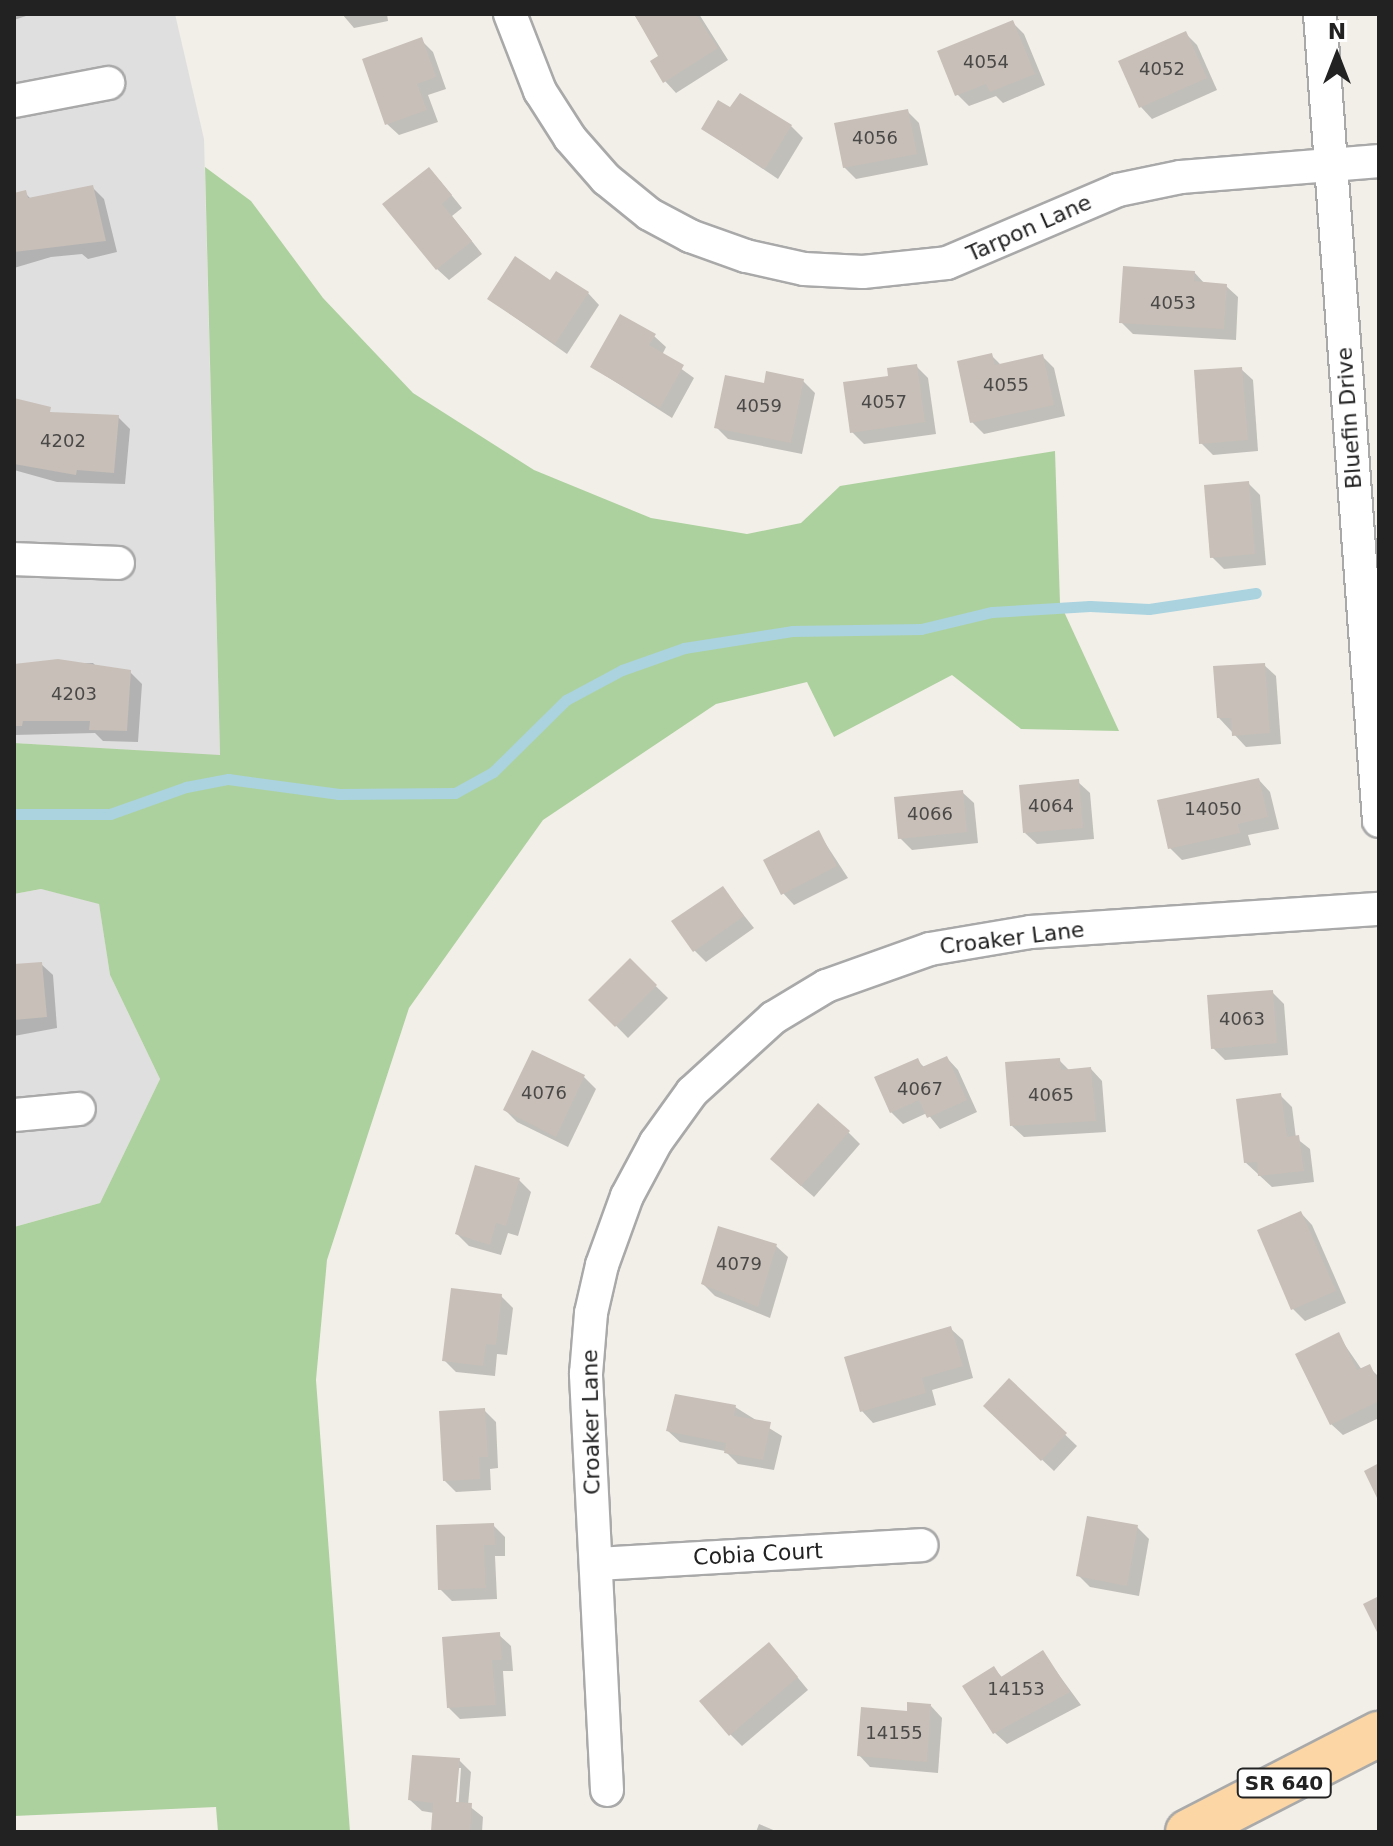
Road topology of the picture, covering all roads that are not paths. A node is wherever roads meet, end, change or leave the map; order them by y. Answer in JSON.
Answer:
{"nodes":[{"id":1,"x":510,"y":14,"type":"edge"},
{"id":2,"x":1320,"y":14,"type":"edge"},
{"id":3,"x":108,"y":83,"type":"dead end"},
{"id":4,"x":14,"y":101,"type":"edge"},
{"id":5,"x":1379,"y":161,"type":"edge"},
{"id":6,"x":1331,"y":165,"type":"junction"},
{"id":7,"x":14,"y":559,"type":"edge"},
{"id":8,"x":118,"y":563,"type":"dead end"},
{"id":9,"x":1379,"y":821,"type":"edge"},
{"id":10,"x":1379,"y":909,"type":"edge"},
{"id":11,"x":79,"y":1109,"type":"dead end"},
{"id":12,"x":14,"y":1115,"type":"edge"},
{"id":13,"x":921,"y":1545,"type":"dead end"},
{"id":14,"x":596,"y":1564,"type":"junction"},
{"id":15,"x":1379,"y":1734,"type":"edge"},
{"id":16,"x":607,"y":1790,"type":"dead end"},
{"id":17,"x":1188,"y":1832,"type":"edge"}],
"edges":[{"from":1,"to":6,"type":"street","name":"Tarpon Lane"},
{"from":2,"to":6,"type":"street","name":"Bluefin Drive"},
{"from":3,"to":4,"type":"street"},
{"from":5,"to":6,"type":"street","name":"Tarpon Lane"},
{"from":6,"to":9,"type":"street","name":"Bluefin Drive"},
{"from":7,"to":8,"type":"street"},
{"from":10,"to":14,"type":"street","name":"Croaker Lane"},
{"from":11,"to":12,"type":"street"},
{"from":13,"to":14,"type":"street","name":"Cobia Court"},
{"from":14,"to":16,"type":"street","name":"Croaker Lane"},
{"from":15,"to":17,"type":"main road","number":"SR 640"}]}
